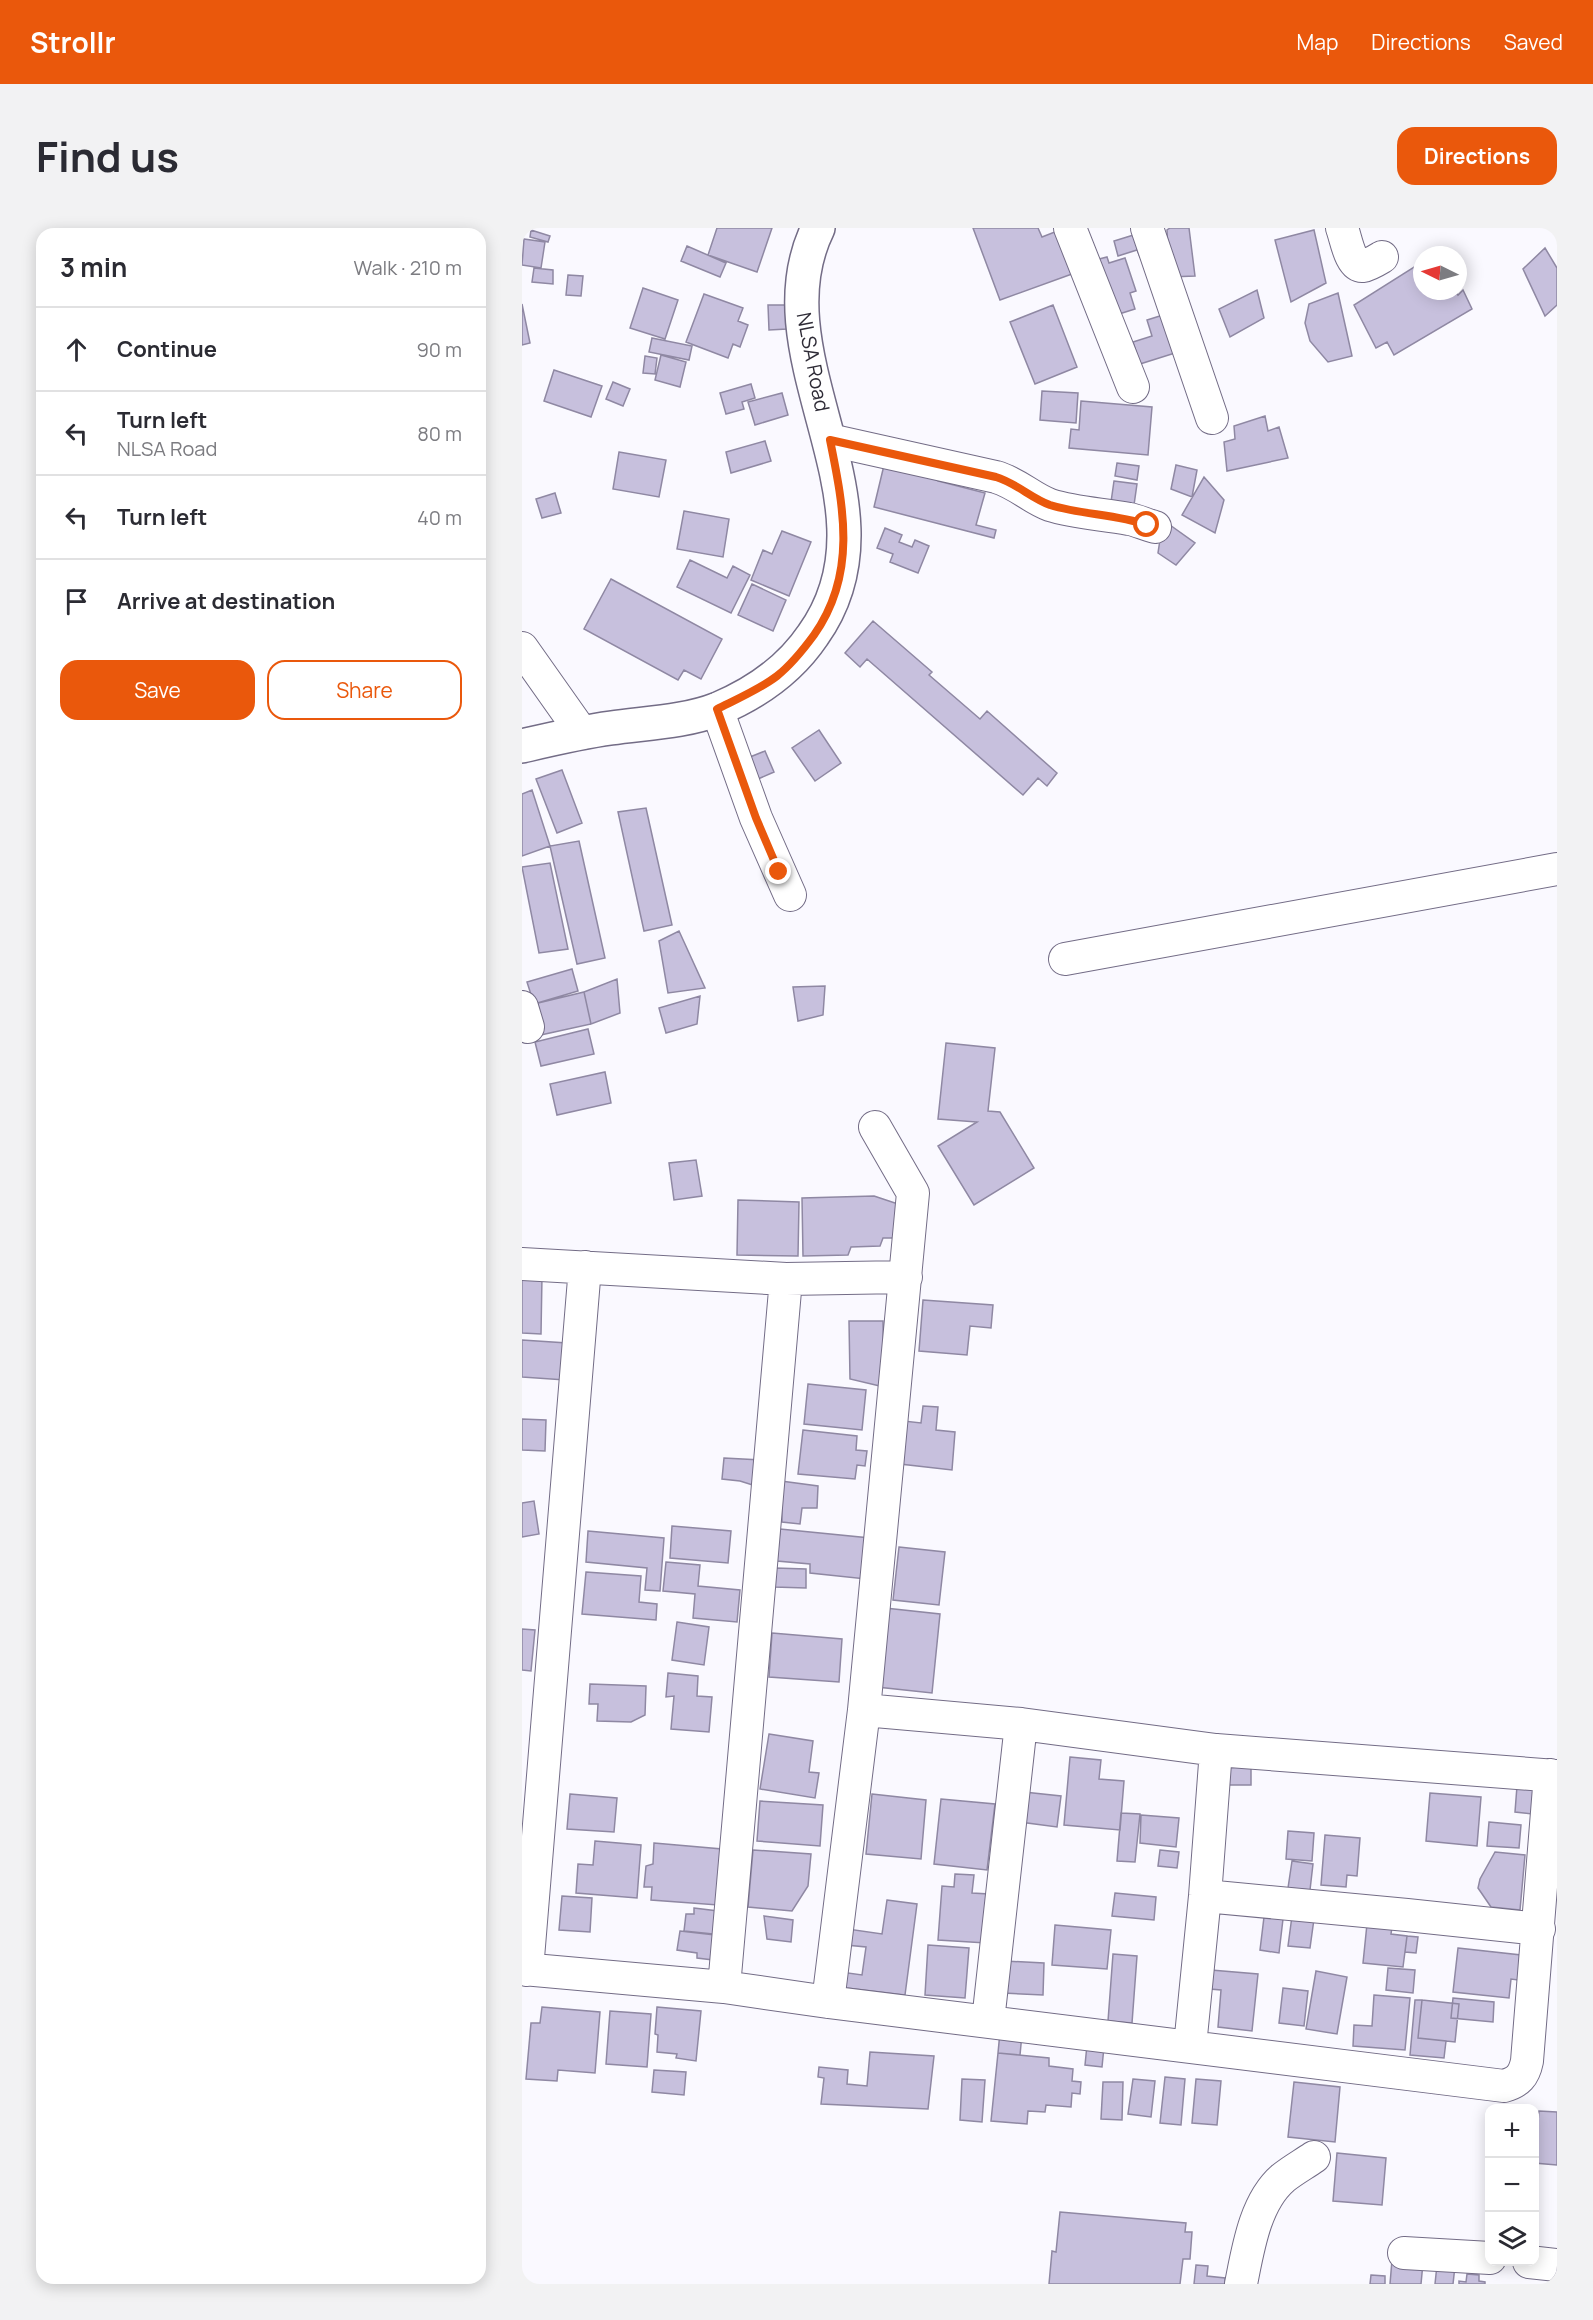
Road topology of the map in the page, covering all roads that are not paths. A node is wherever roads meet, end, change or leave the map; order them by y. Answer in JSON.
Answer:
{"nodes":[{"id":1,"x":818,"y":228,"type":"edge"},
{"id":2,"x":1070,"y":228,"type":"edge"},
{"id":3,"x":1147,"y":228,"type":"edge"},
{"id":4,"x":1342,"y":228,"type":"edge"},
{"id":5,"x":1382,"y":257,"type":"dead end"},
{"id":6,"x":1134,"y":387,"type":"dead end"},
{"id":7,"x":1212,"y":418,"type":"dead end"},
{"id":8,"x":830,"y":440,"type":"junction"},
{"id":9,"x":1155,"y":527,"type":"dead end"},
{"id":10,"x":522,"y":648,"type":"edge"},
{"id":11,"x":717,"y":709,"type":"junction"},
{"id":12,"x":582,"y":733,"type":"junction"},
{"id":13,"x":522,"y":746,"type":"edge"},
{"id":14,"x":1557,"y":869,"type":"edge"},
{"id":15,"x":790,"y":895,"type":"dead end"},
{"id":16,"x":1065,"y":959,"type":"dead end"},
{"id":17,"x":875,"y":1126,"type":"dead end"},
{"id":18,"x":522,"y":1264,"type":"edge"},
{"id":19,"x":585,"y":1267,"type":"junction"},
{"id":20,"x":906,"y":1277,"type":"junction"},
{"id":21,"x":786,"y":1279,"type":"junction"},
{"id":22,"x":864,"y":1710,"type":"junction"},
{"id":23,"x":1021,"y":1724,"type":"junction"},
{"id":24,"x":1216,"y":1750,"type":"junction"},
{"id":25,"x":1553,"y":1775,"type":"edge"},
{"id":26,"x":1205,"y":1896,"type":"junction"},
{"id":27,"x":1539,"y":1929,"type":"junction"},
{"id":28,"x":525,"y":1969,"type":"edge"},
{"id":29,"x":724,"y":1987,"type":"junction"},
{"id":30,"x":828,"y":2002,"type":"junction"},
{"id":31,"x":988,"y":2021,"type":"junction"},
{"id":32,"x":1190,"y":2046,"type":"junction"},
{"id":33,"x":1314,"y":2157,"type":"dead end"},
{"id":34,"x":1404,"y":2253,"type":"dead end"},
{"id":35,"x":1485,"y":2258,"type":"edge"},
{"id":36,"x":1539,"y":2263,"type":"edge"},
{"id":37,"x":1557,"y":2265,"type":"edge"},
{"id":38,"x":1241,"y":2284,"type":"edge"}],
"edges":[{"from":1,"to":8,"type":"main road","name":"NLSA Road"},
{"from":2,"to":6,"type":"street"},
{"from":3,"to":7,"type":"street"},
{"from":4,"to":5,"type":"street"},
{"from":8,"to":9,"type":"street"},
{"from":8,"to":11,"type":"main road","name":"NLSA Road"},
{"from":10,"to":12,"type":"street"},
{"from":11,"to":12,"type":"main road","name":"NLSA Road"},
{"from":11,"to":15,"type":"street"},
{"from":12,"to":13,"type":"main road","name":"NLSA Road"},
{"from":14,"to":16,"type":"street"},
{"from":17,"to":20,"type":"street"},
{"from":18,"to":19,"type":"street"},
{"from":19,"to":21,"type":"street"},
{"from":19,"to":28,"type":"street"},
{"from":20,"to":21,"type":"street"},
{"from":20,"to":22,"type":"street"},
{"from":21,"to":29,"type":"street"},
{"from":22,"to":23,"type":"street"},
{"from":22,"to":30,"type":"street"},
{"from":23,"to":24,"type":"street"},
{"from":23,"to":31,"type":"street"},
{"from":24,"to":25,"type":"street"},
{"from":24,"to":26,"type":"street"},
{"from":25,"to":27,"type":"street"},
{"from":26,"to":27,"type":"street"},
{"from":26,"to":32,"type":"street"},
{"from":27,"to":32,"type":"street"},
{"from":28,"to":29,"type":"street"},
{"from":29,"to":30,"type":"street"},
{"from":30,"to":31,"type":"street"},
{"from":31,"to":32,"type":"street"},
{"from":33,"to":38,"type":"street"},
{"from":34,"to":35,"type":"street"},
{"from":36,"to":37,"type":"street"}]}
